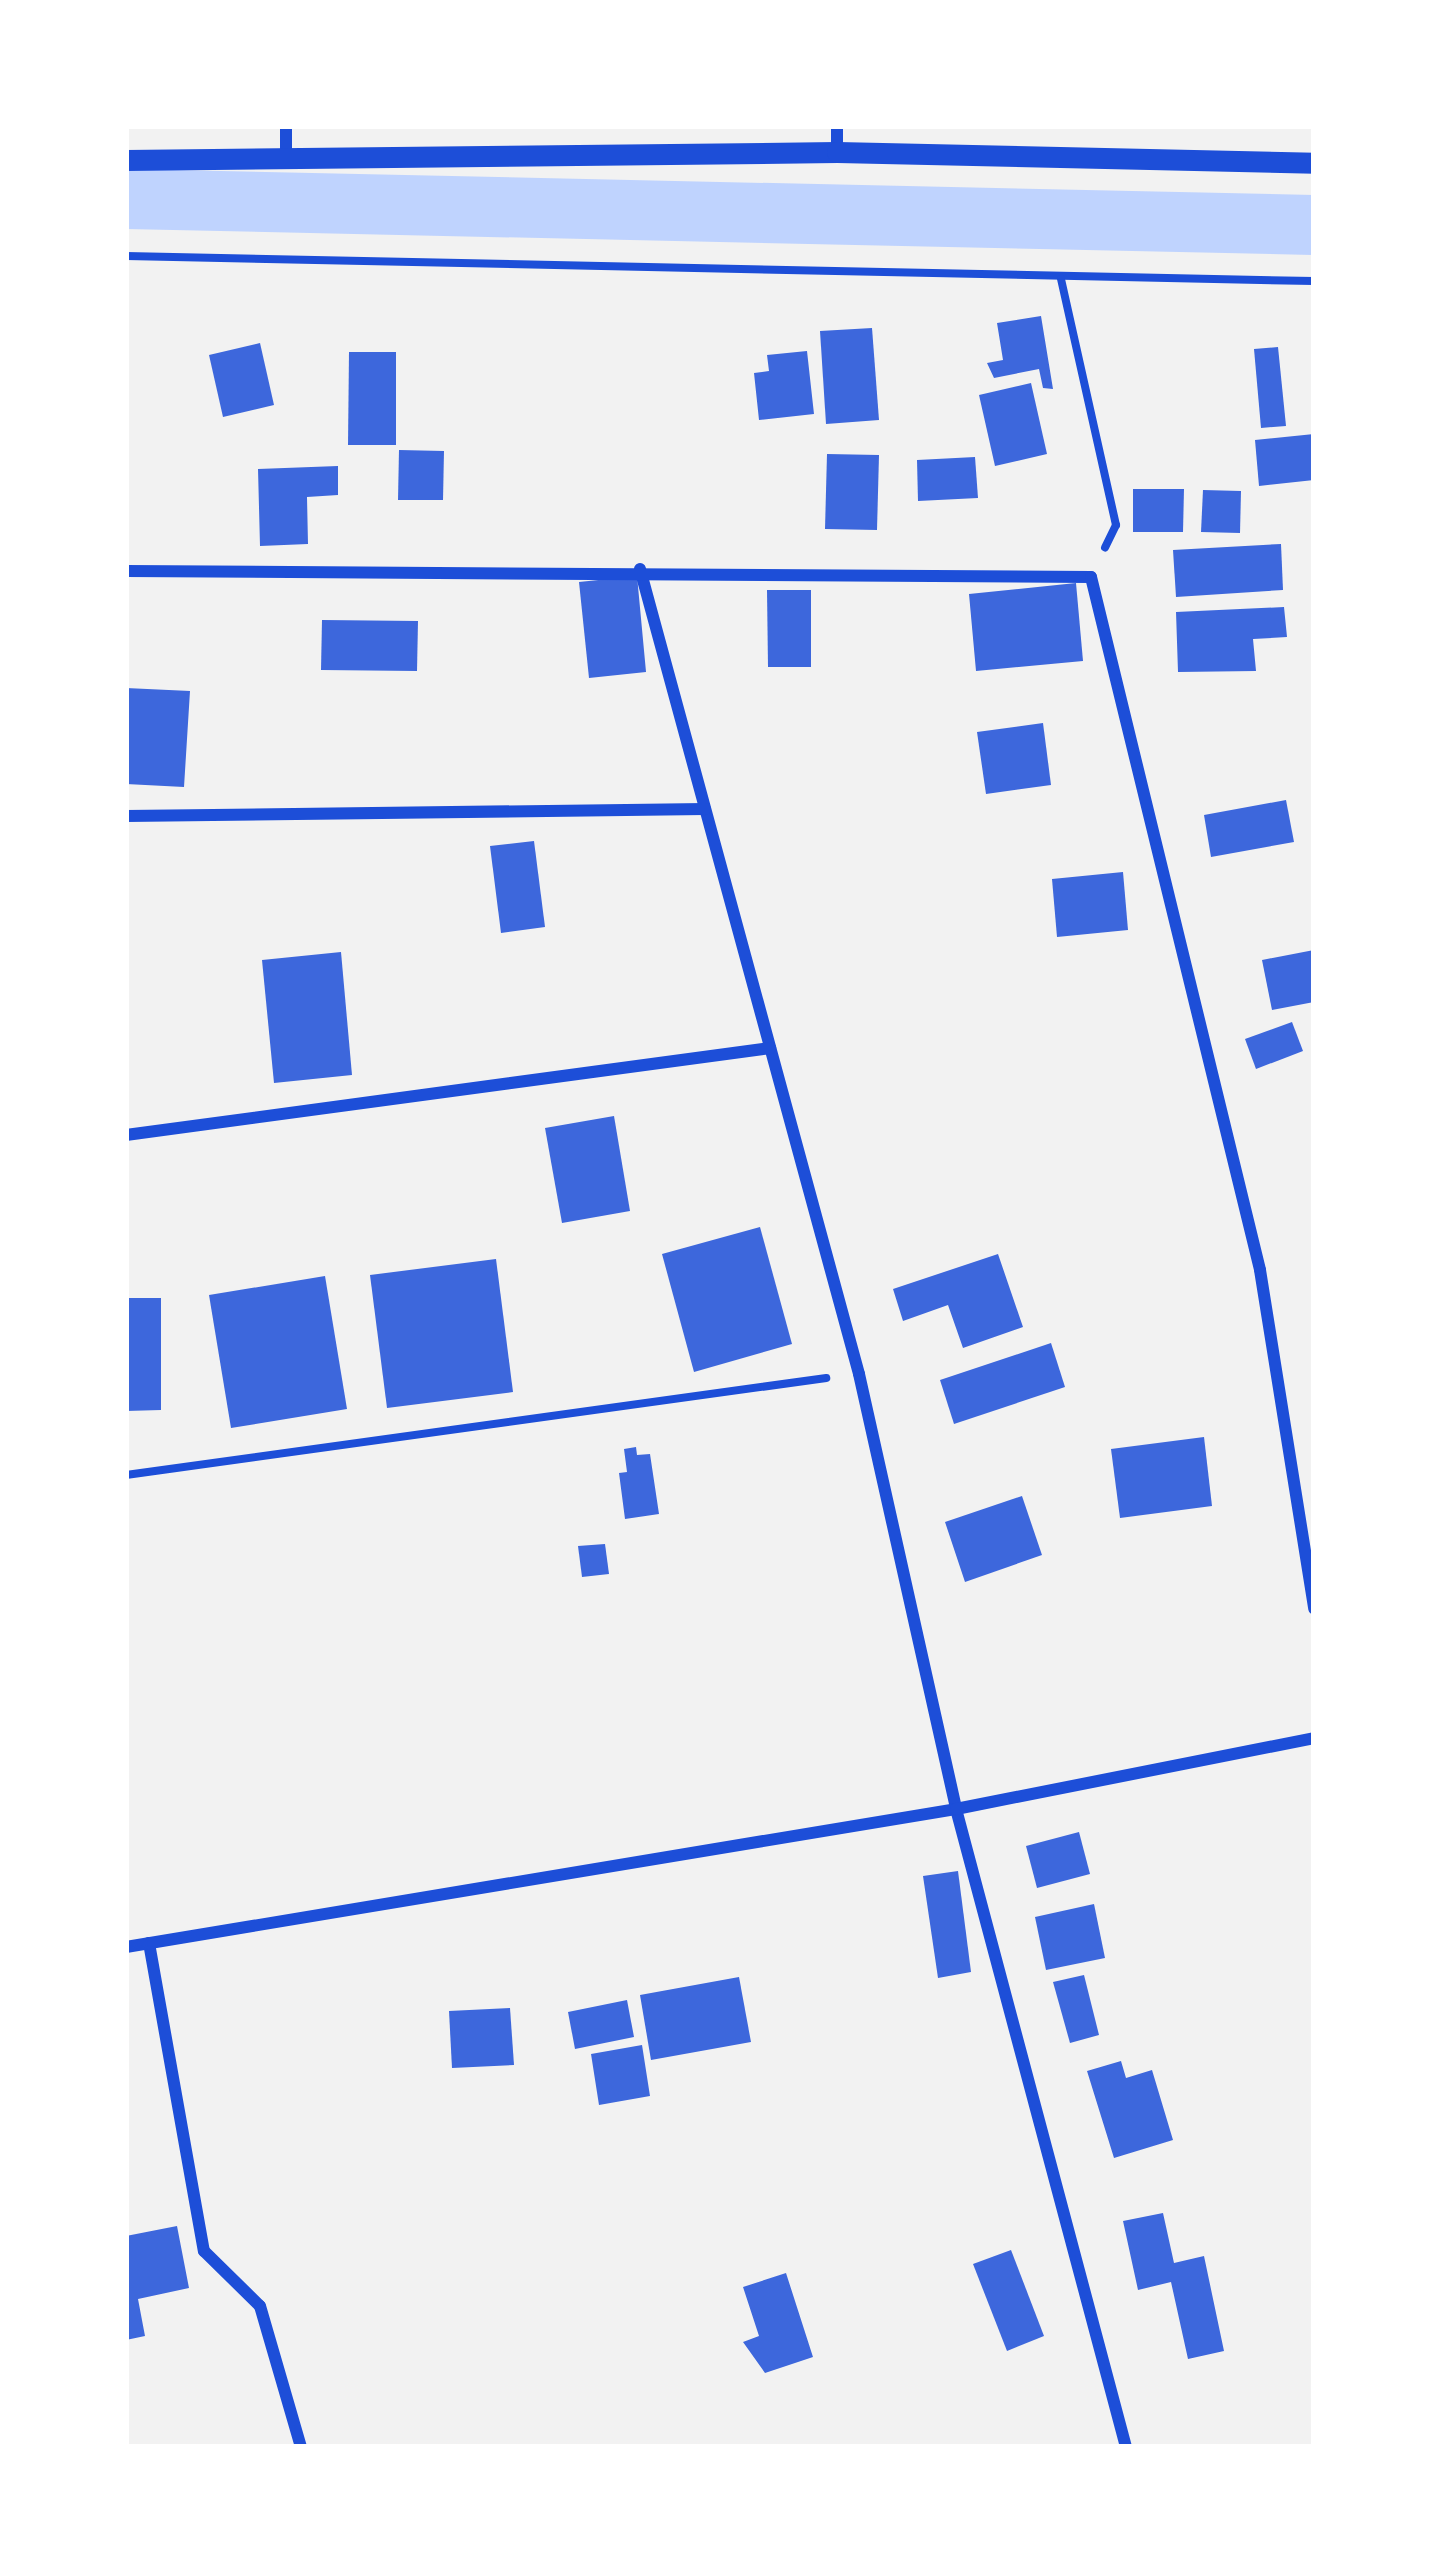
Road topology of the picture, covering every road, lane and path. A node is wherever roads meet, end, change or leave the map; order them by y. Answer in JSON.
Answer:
{"nodes":[{"id":1,"x":286,"y":126,"type":"edge"},
{"id":2,"x":837,"y":126,"type":"edge"},
{"id":3,"x":837,"y":152,"type":"junction"},
{"id":4,"x":126,"y":160,"type":"edge"},
{"id":5,"x":286,"y":164,"type":"junction"},
{"id":6,"x":1314,"y":164,"type":"edge"},
{"id":7,"x":126,"y":256,"type":"edge"},
{"id":8,"x":1061,"y":279,"type":"junction"},
{"id":9,"x":1314,"y":281,"type":"edge"},
{"id":10,"x":640,"y":569,"type":"junction"},
{"id":11,"x":126,"y":571,"type":"edge"},
{"id":12,"x":1091,"y":577,"type":"junction"},
{"id":13,"x":705,"y":809,"type":"junction"},
{"id":14,"x":126,"y":816,"type":"edge"},
{"id":15,"x":770,"y":1048,"type":"junction"},
{"id":16,"x":126,"y":1135,"type":"edge"},
{"id":17,"x":859,"y":1374,"type":"junction"},
{"id":18,"x":126,"y":1475,"type":"edge"},
{"id":19,"x":1314,"y":1609,"type":"edge"},
{"id":20,"x":1314,"y":1738,"type":"edge"},
{"id":21,"x":956,"y":1809,"type":"junction"},
{"id":22,"x":149,"y":1943,"type":"junction"},
{"id":23,"x":126,"y":1947,"type":"edge"},
{"id":24,"x":302,"y":2447,"type":"edge"},
{"id":25,"x":1126,"y":2447,"type":"edge"}],
"edges":[{"from":1,"to":5,"type":"street"},
{"from":2,"to":3,"type":"street"},
{"from":3,"to":5,"type":"street"},
{"from":3,"to":6,"type":"street"},
{"from":4,"to":5,"type":"street"},
{"from":7,"to":8,"type":"path"},
{"from":8,"to":9,"type":"path"},
{"from":8,"to":12,"type":"path"},
{"from":10,"to":11,"type":"street"},
{"from":10,"to":12,"type":"street"},
{"from":10,"to":13,"type":"street"},
{"from":12,"to":19,"type":"street"},
{"from":13,"to":14,"type":"street"},
{"from":13,"to":15,"type":"street"},
{"from":15,"to":16,"type":"street"},
{"from":15,"to":17,"type":"street"},
{"from":17,"to":18,"type":"path"},
{"from":17,"to":21,"type":"street"},
{"from":20,"to":21,"type":"street"},
{"from":21,"to":22,"type":"street"},
{"from":21,"to":25,"type":"street"},
{"from":22,"to":23,"type":"street"},
{"from":22,"to":24,"type":"street"}]}
